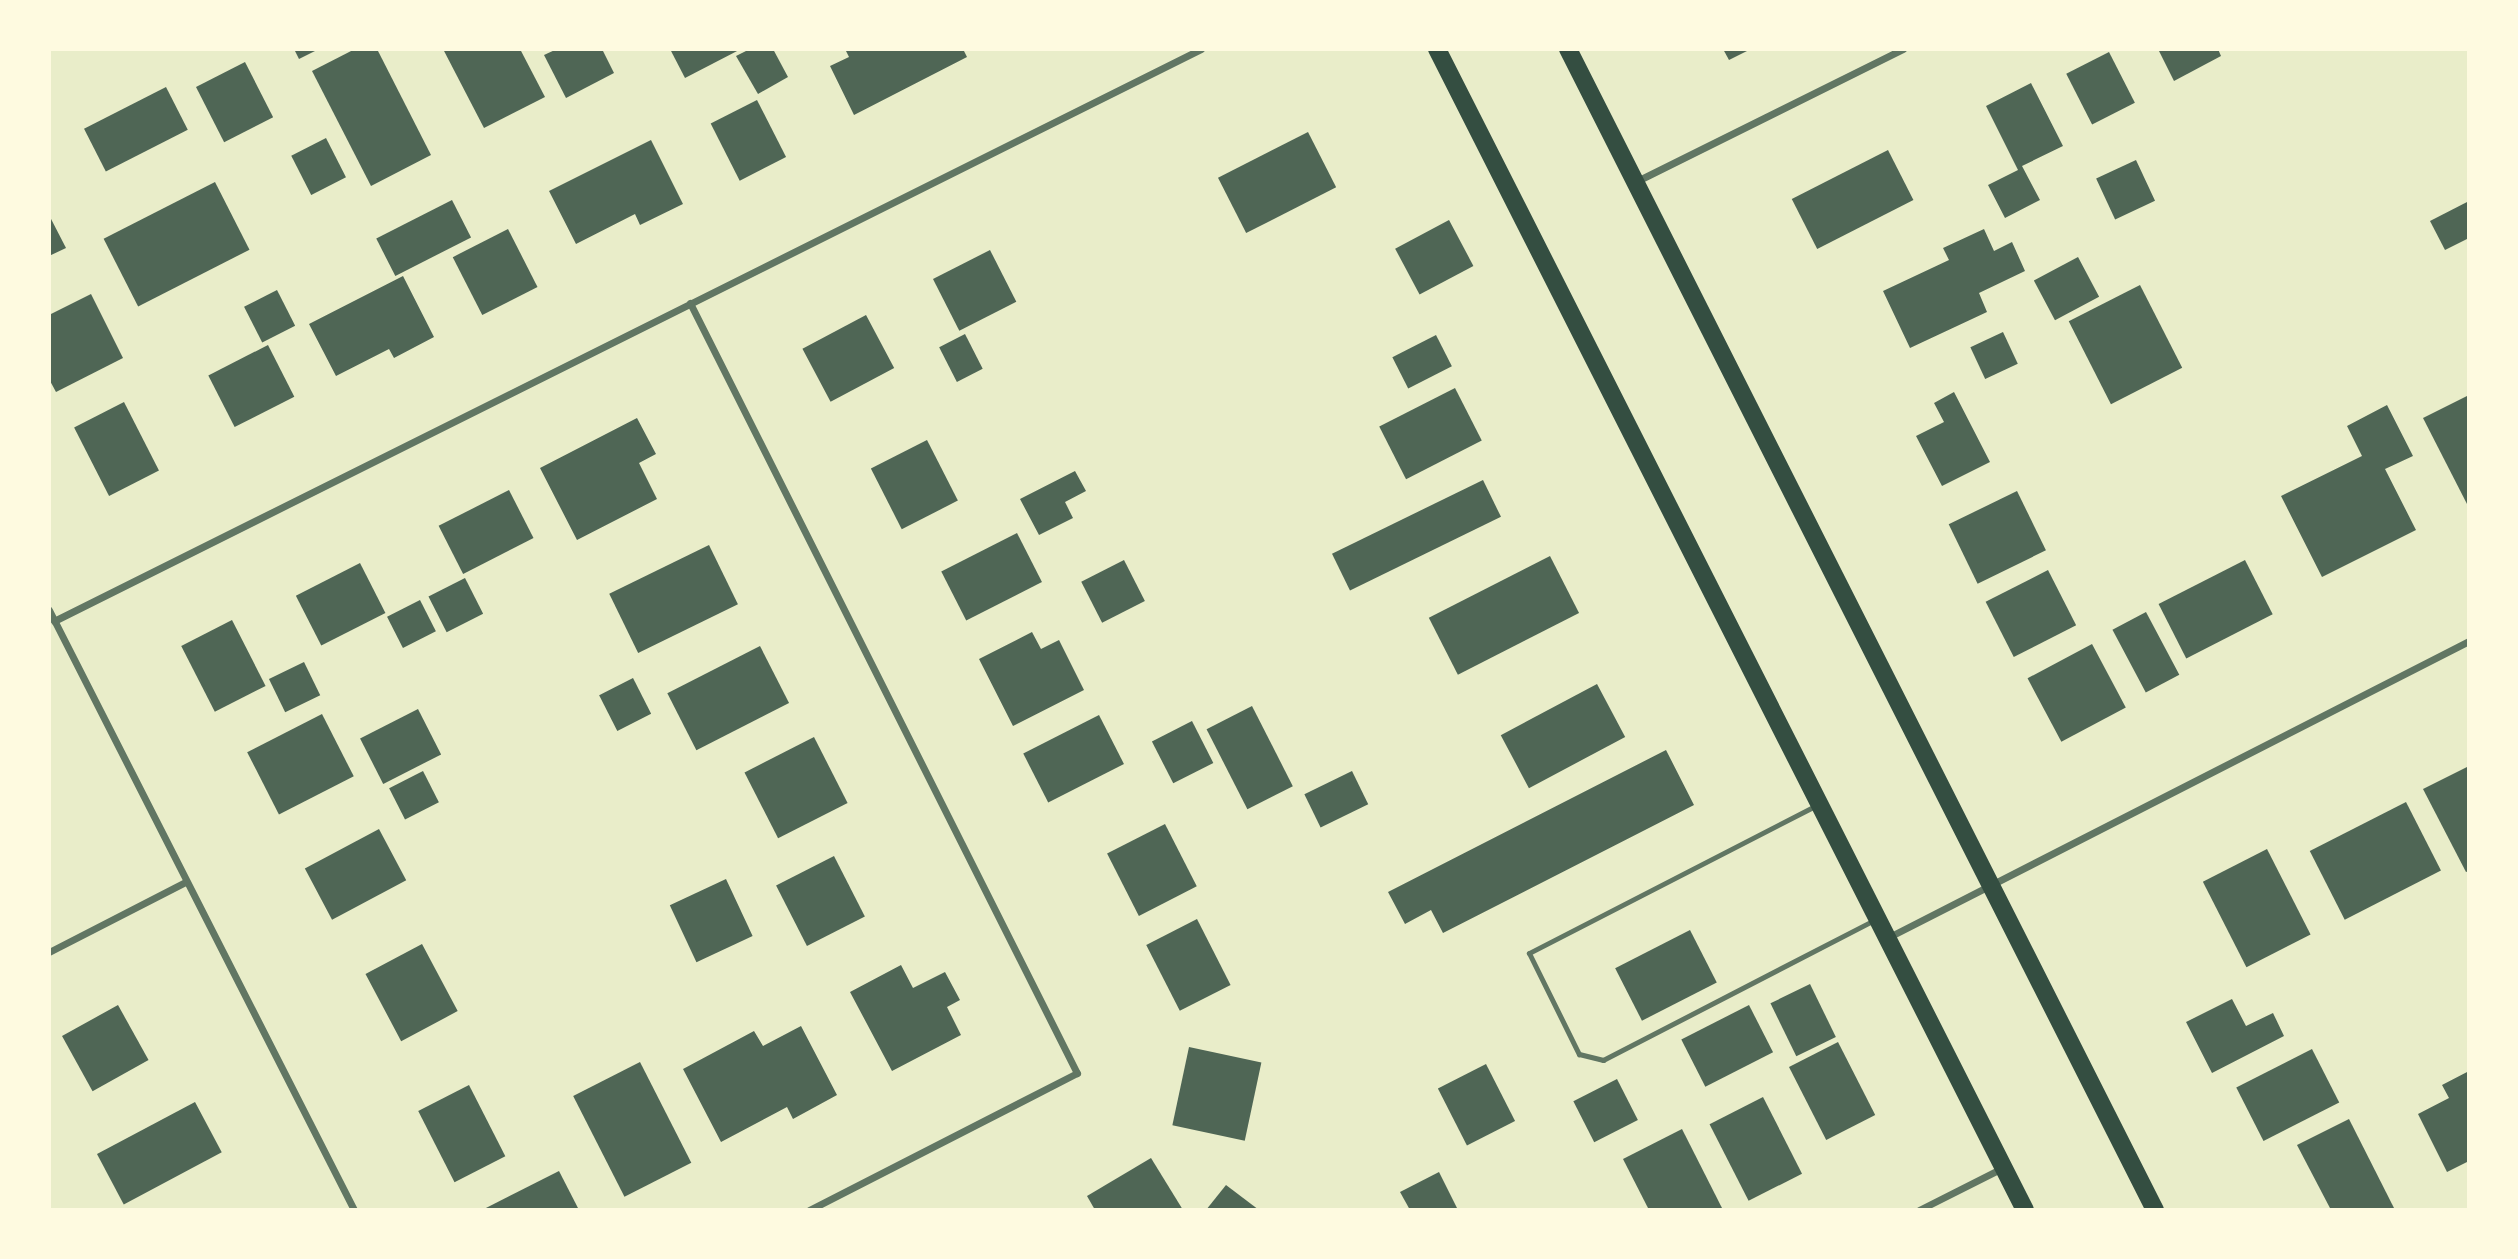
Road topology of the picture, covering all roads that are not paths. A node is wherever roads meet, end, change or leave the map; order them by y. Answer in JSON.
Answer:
{"nodes":[{"id":1,"x":1201,"y":49,"type":"edge"},
{"id":2,"x":1437,"y":49,"type":"edge"},
{"id":3,"x":1568,"y":49,"type":"edge"},
{"id":4,"x":1903,"y":49,"type":"edge"},
{"id":5,"x":1635,"y":182,"type":"junction"},
{"id":6,"x":690,"y":303,"type":"junction"},
{"id":7,"x":49,"y":610,"type":"edge"},
{"id":8,"x":54,"y":621,"type":"junction"},
{"id":9,"x":2469,"y":641,"type":"edge"},
{"id":10,"x":1819,"y":803,"type":"junction"},
{"id":11,"x":185,"y":882,"type":"junction"},
{"id":12,"x":1989,"y":886,"type":"junction"},
{"id":13,"x":1877,"y":918,"type":"junction"},
{"id":14,"x":1887,"y":938,"type":"junction"},
{"id":15,"x":49,"y":952,"type":"edge"},
{"id":16,"x":2003,"y":1167,"type":"junction"},
{"id":17,"x":354,"y":1210,"type":"edge"},
{"id":18,"x":809,"y":1210,"type":"edge"},
{"id":19,"x":1919,"y":1210,"type":"edge"},
{"id":20,"x":2025,"y":1210,"type":"edge"},
{"id":21,"x":2155,"y":1210,"type":"edge"}],
"edges":[{"from":1,"to":6,"type":"street"},
{"from":2,"to":10,"type":"main road"},
{"from":3,"to":5,"type":"main road"},
{"from":4,"to":5,"type":"street"},
{"from":5,"to":12,"type":"main road"},
{"from":6,"to":8,"type":"street"},
{"from":6,"to":18,"type":"street"},
{"from":7,"to":8,"type":"street"},
{"from":8,"to":11,"type":"street"},
{"from":9,"to":12,"type":"street"},
{"from":10,"to":13,"type":"main road"},
{"from":10,"to":13,"type":"lane"},
{"from":11,"to":15,"type":"street"},
{"from":11,"to":17,"type":"street"},
{"from":12,"to":14,"type":"street"},
{"from":12,"to":21,"type":"main road"},
{"from":13,"to":14,"type":"main road"},
{"from":14,"to":16,"type":"main road"},
{"from":16,"to":19,"type":"street"},
{"from":16,"to":20,"type":"main road"}]}
